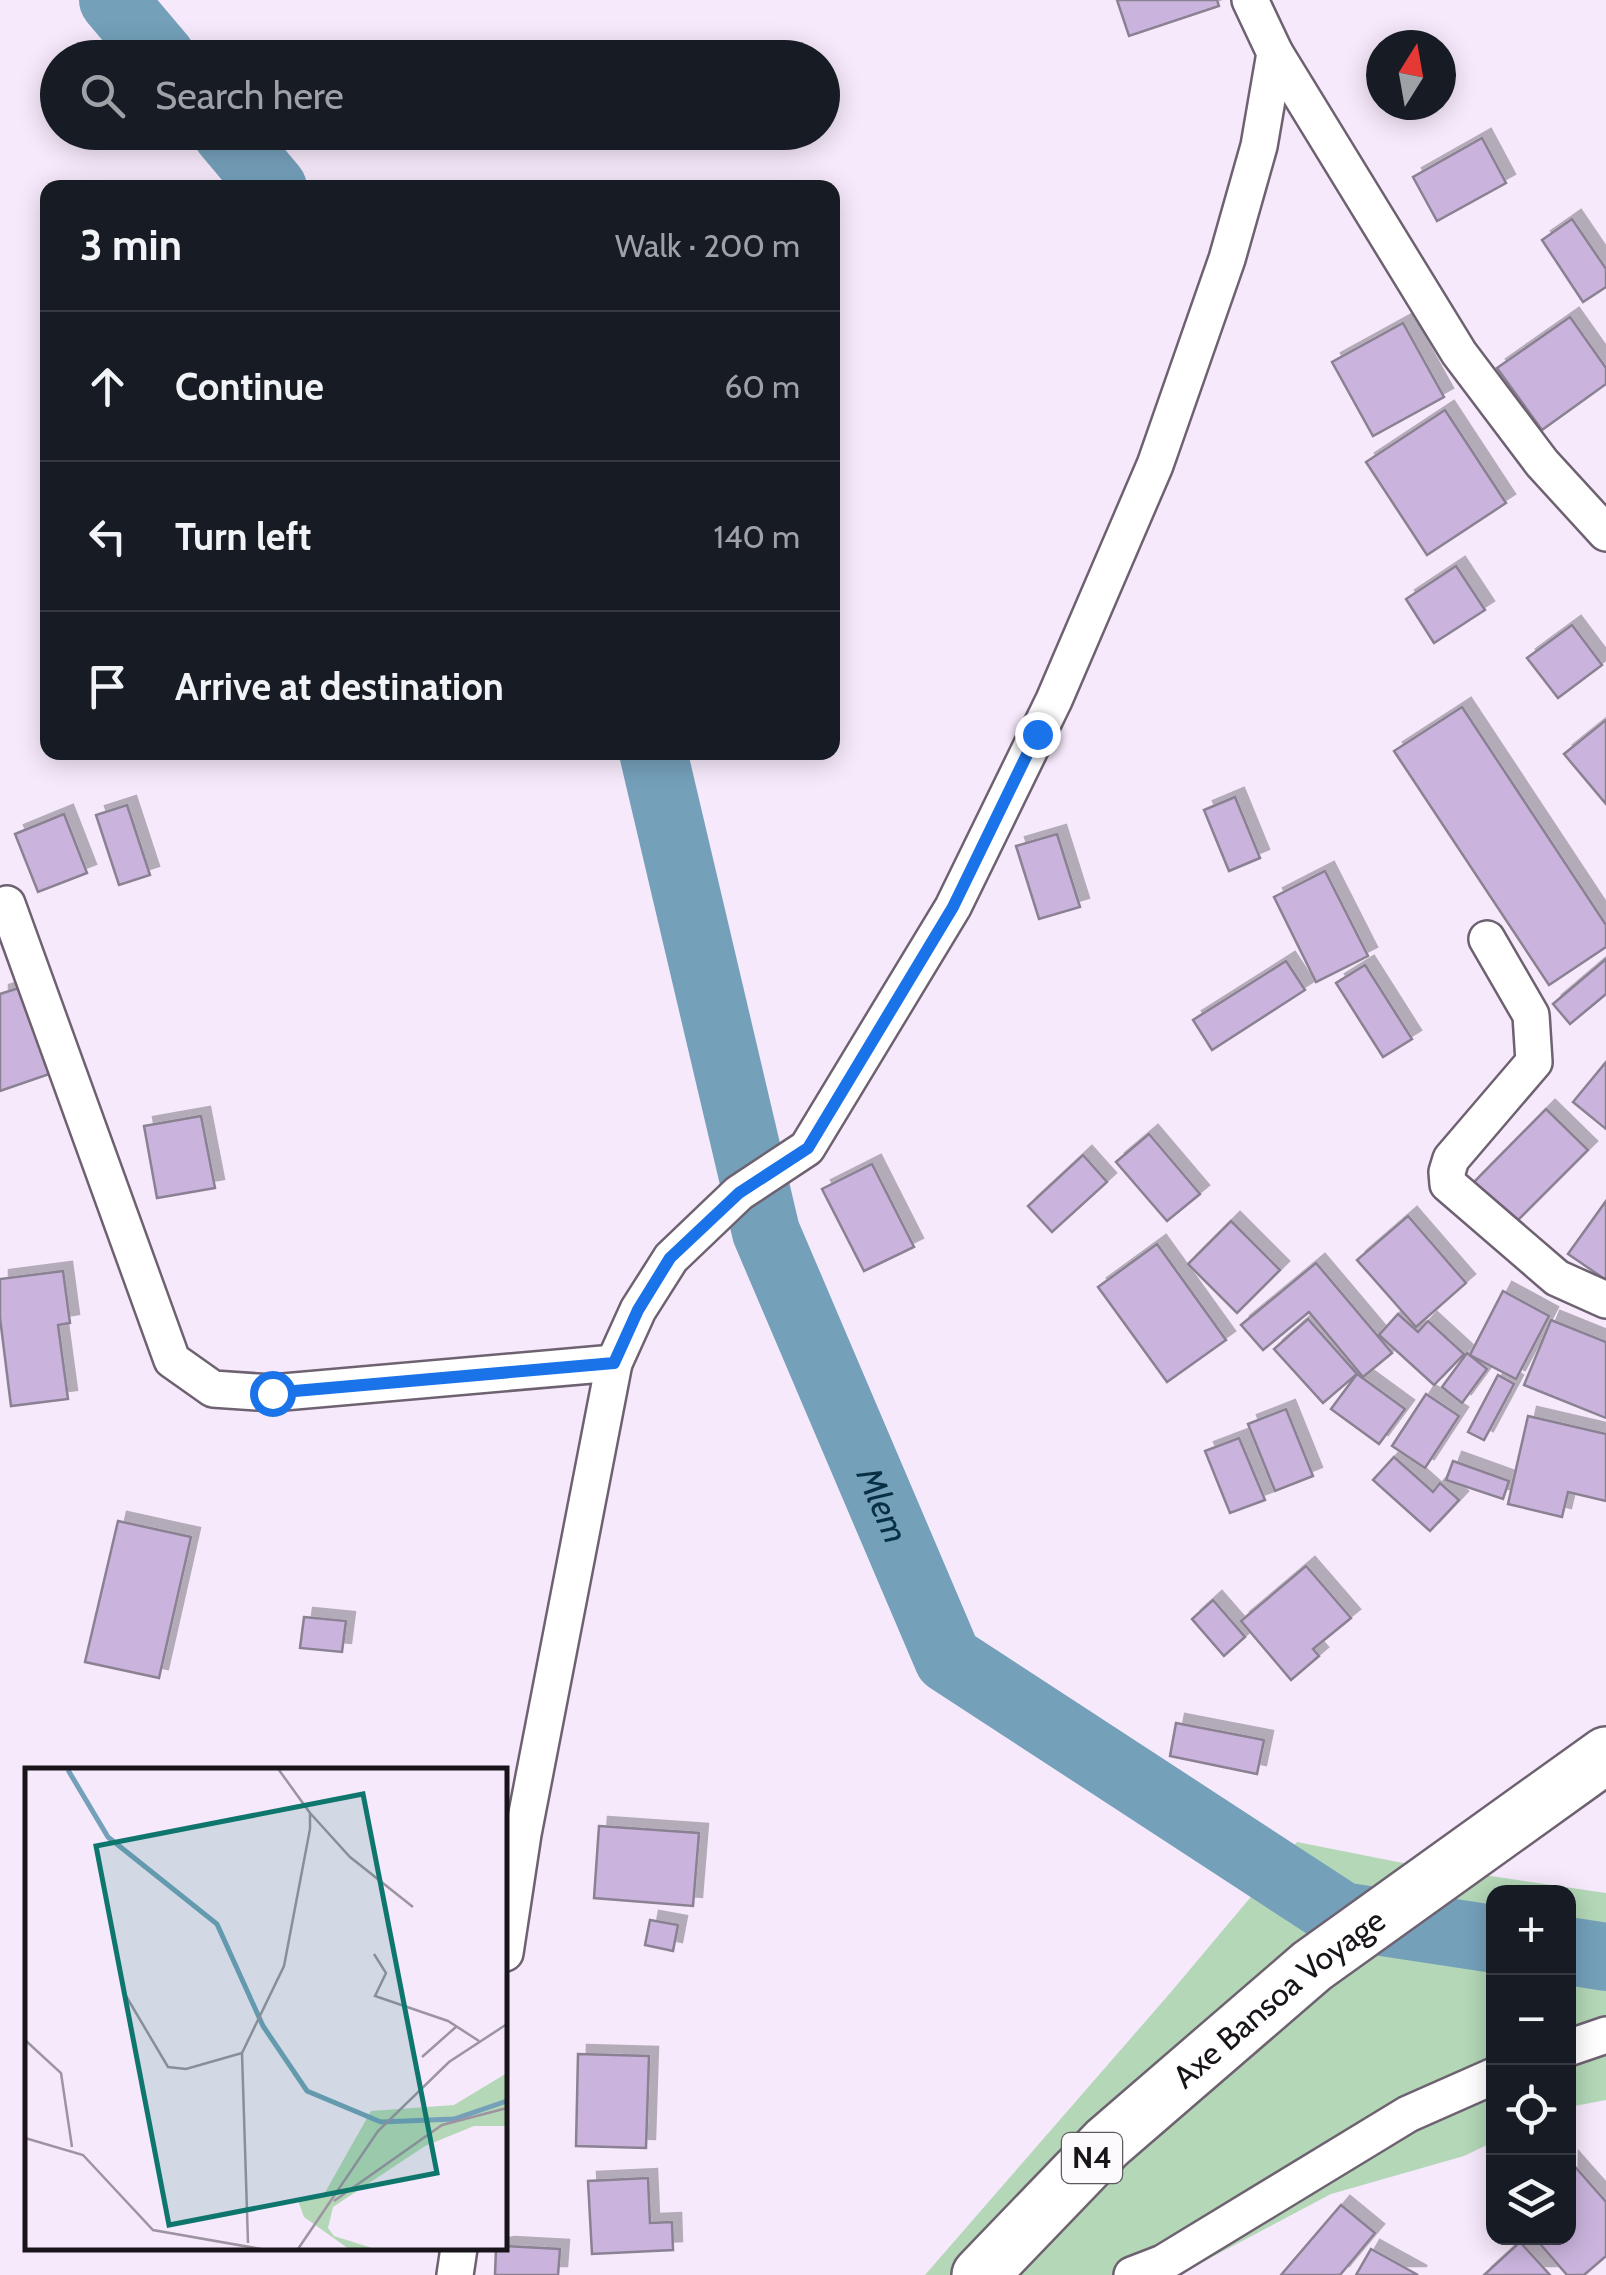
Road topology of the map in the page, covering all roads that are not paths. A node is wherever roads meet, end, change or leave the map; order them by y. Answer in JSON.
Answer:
{"nodes":[{"id":1,"x":1250,"y":0,"type":"edge"},
{"id":2,"x":1275,"y":54,"type":"junction"},
{"id":3,"x":1606,"y":533,"type":"edge"},
{"id":4,"x":7,"y":904,"type":"dead end"},
{"id":5,"x":1487,"y":939,"type":"dead end"},
{"id":6,"x":1606,"y":1300,"type":"edge"},
{"id":7,"x":614,"y":1363,"type":"junction"},
{"id":8,"x":1606,"y":1755,"type":"edge"},
{"id":9,"x":508,"y":1934,"type":"edge"},
{"id":10,"x":1606,"y":2035,"type":"edge"},
{"id":11,"x":1576,"y":2045,"type":"edge"},
{"id":12,"x":1486,"y":2080,"type":"edge"},
{"id":13,"x":459,"y":2250,"type":"edge"},
{"id":14,"x":456,"y":2275,"type":"edge"},
{"id":15,"x":980,"y":2275,"type":"edge"},
{"id":16,"x":1132,"y":2275,"type":"edge"}],
"edges":[{"from":1,"to":2,"type":"street"},
{"from":2,"to":3,"type":"street"},
{"from":2,"to":7,"type":"street"},
{"from":4,"to":7,"type":"street"},
{"from":5,"to":6,"type":"street"},
{"from":7,"to":9,"type":"street"},
{"from":8,"to":15,"type":"highway","name":"Axe Bansoa Voyage","number":"N4"},
{"from":10,"to":11,"type":"street"},
{"from":12,"to":16,"type":"street"},
{"from":13,"to":14,"type":"street"}]}
